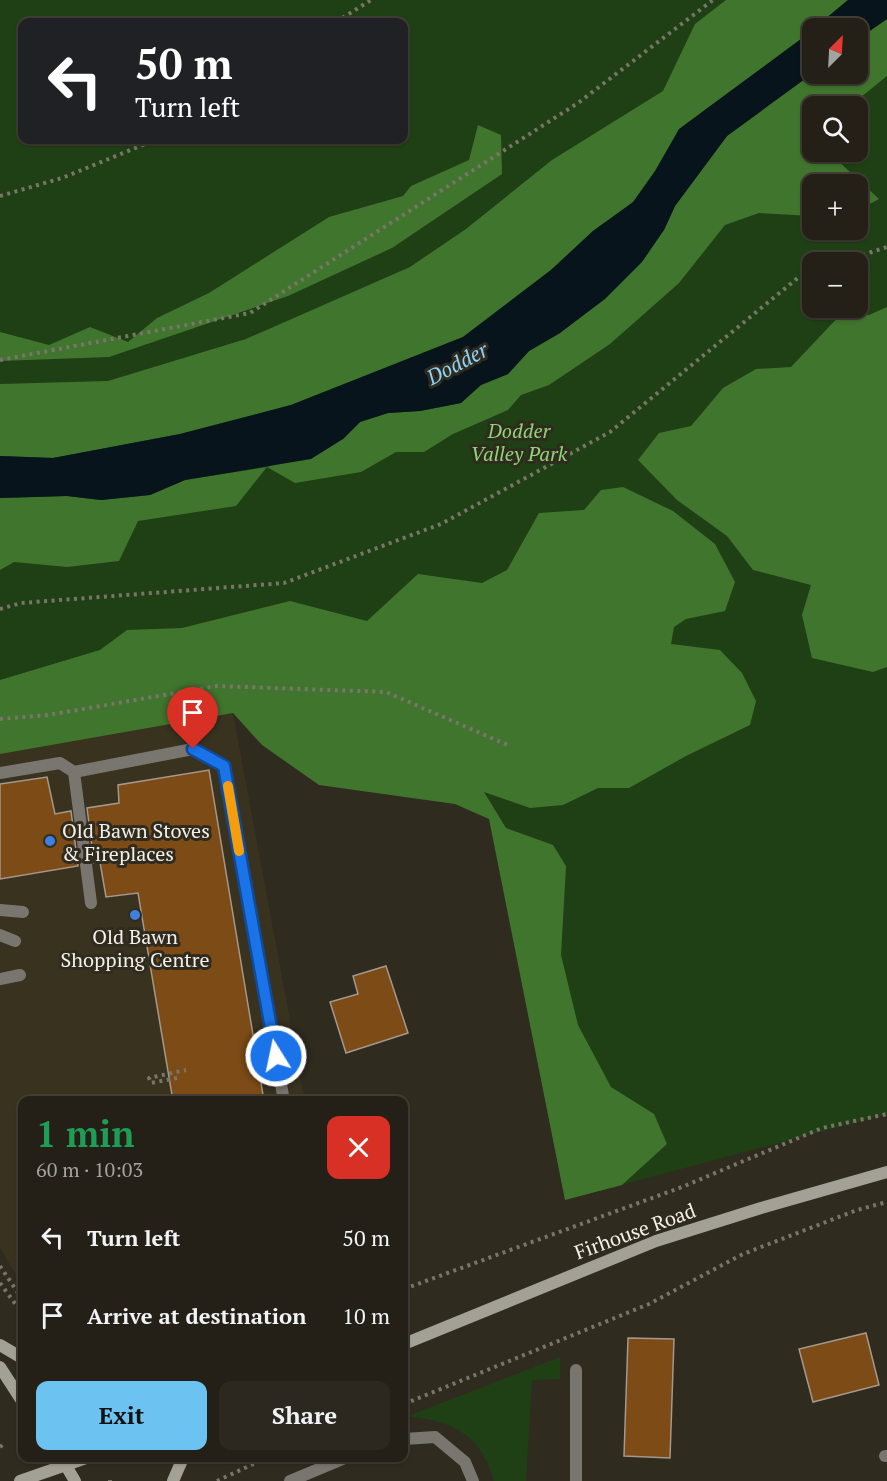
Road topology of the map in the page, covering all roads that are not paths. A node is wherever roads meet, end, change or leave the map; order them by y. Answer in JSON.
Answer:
{"nodes":[{"id":1,"x":74,"y":772,"type":"junction"},
{"id":2,"x":0,"y":773,"type":"edge"},
{"id":3,"x":91,"y":903,"type":"dead end"},
{"id":4,"x":0,"y":910,"type":"edge"},
{"id":5,"x":24,"y":912,"type":"dead end"},
{"id":6,"x":0,"y":935,"type":"edge"},
{"id":7,"x":15,"y":941,"type":"dead end"},
{"id":8,"x":20,"y":975,"type":"dead end"},
{"id":9,"x":0,"y":979,"type":"edge"},
{"id":10,"x":283,"y":1096,"type":"edge"},
{"id":11,"x":887,"y":1172,"type":"edge"},
{"id":12,"x":408,"y":1342,"type":"edge"},
{"id":13,"x":0,"y":1345,"type":"edge"},
{"id":14,"x":18,"y":1356,"type":"edge"},
{"id":15,"x":0,"y":1367,"type":"edge"},
{"id":16,"x":576,"y":1370,"type":"dead end"},
{"id":17,"x":18,"y":1395,"type":"edge"},
{"id":18,"x":408,"y":1439,"type":"edge"},
{"id":19,"x":62,"y":1462,"type":"edge"},
{"id":20,"x":65,"y":1462,"type":"edge"},
{"id":21,"x":181,"y":1462,"type":"edge"},
{"id":22,"x":335,"y":1462,"type":"edge"},
{"id":23,"x":20,"y":1481,"type":"edge"},
{"id":24,"x":75,"y":1481,"type":"edge"},
{"id":25,"x":173,"y":1481,"type":"edge"},
{"id":26,"x":290,"y":1481,"type":"edge"},
{"id":27,"x":473,"y":1481,"type":"edge"},
{"id":28,"x":576,"y":1481,"type":"edge"}],
"edges":[{"from":1,"to":2,"type":"street"},
{"from":1,"to":3,"type":"street"},
{"from":1,"to":10,"type":"street"},
{"from":4,"to":5,"type":"street"},
{"from":6,"to":7,"type":"street"},
{"from":8,"to":9,"type":"street"},
{"from":11,"to":12,"type":"main road","name":"Firhouse Road"},
{"from":13,"to":14,"type":"main road"},
{"from":15,"to":17,"type":"main road"},
{"from":16,"to":28,"type":"street"},
{"from":18,"to":27,"type":"street"},
{"from":19,"to":23,"type":"main road"},
{"from":20,"to":24,"type":"main road"},
{"from":21,"to":25,"type":"main road"},
{"from":22,"to":26,"type":"street"}]}
